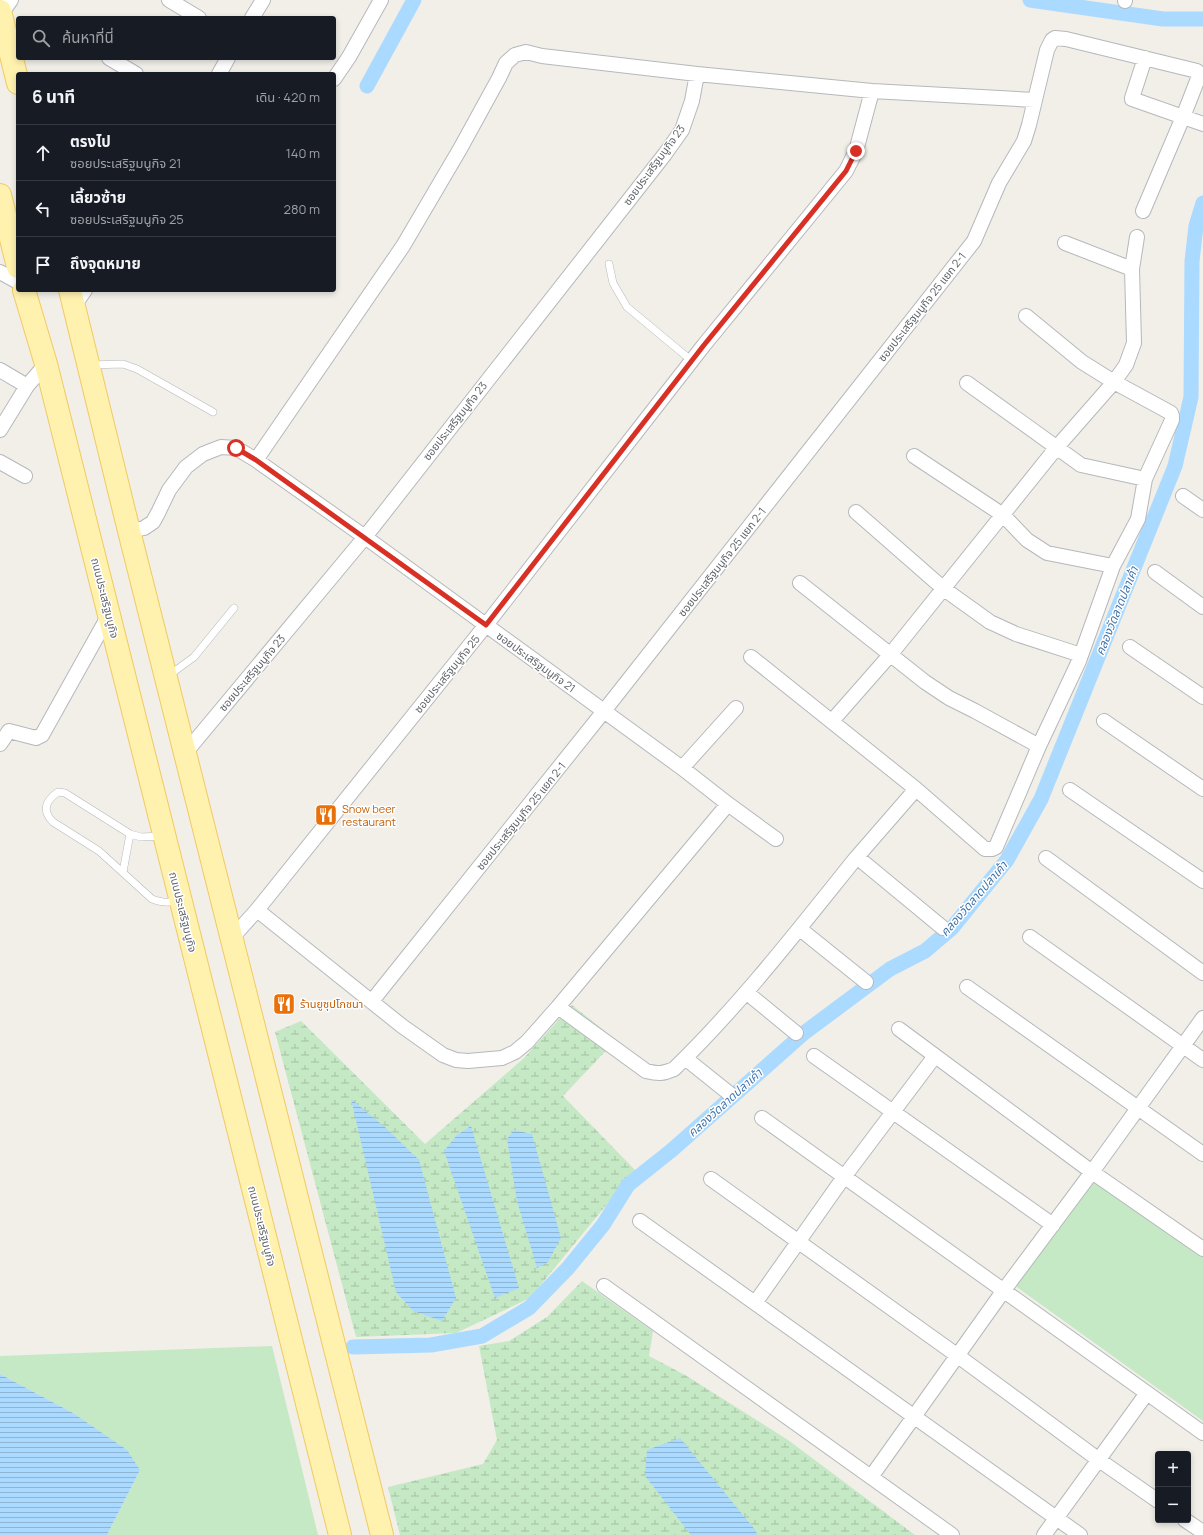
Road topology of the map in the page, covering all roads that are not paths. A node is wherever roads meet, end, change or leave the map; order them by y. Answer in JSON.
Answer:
{"nodes":[{"id":1,"x":169,"y":0,"type":"edge"},
{"id":2,"x":262,"y":0,"type":"edge"},
{"id":3,"x":381,"y":0,"type":"edge"},
{"id":4,"x":4,"y":8,"type":"edge"},
{"id":5,"x":196,"y":16,"type":"edge"},
{"id":6,"x":253,"y":16,"type":"edge"},
{"id":7,"x":1146,"y":58,"type":"junction"},
{"id":8,"x":112,"y":60,"type":"edge"},
{"id":9,"x":227,"y":60,"type":"edge"},
{"id":10,"x":16,"y":72,"type":"edge"},
{"id":11,"x":133,"y":72,"type":"edge"},
{"id":12,"x":220,"y":72,"type":"edge"},
{"id":13,"x":697,"y":74,"type":"junction"},
{"id":14,"x":336,"y":76,"type":"edge"},
{"id":15,"x":872,"y":91,"type":"junction"},
{"id":16,"x":1034,"y":100,"type":"junction"},
{"id":17,"x":1183,"y":117,"type":"junction"},
{"id":18,"x":1203,"y":124,"type":"edge"},
{"id":19,"x":0,"y":194,"type":"edge"},
{"id":20,"x":1143,"y":211,"type":"dead end"},
{"id":21,"x":1137,"y":237,"type":"dead end"},
{"id":22,"x":1065,"y":242,"type":"dead end"},
{"id":23,"x":16,"y":259,"type":"edge"},
{"id":24,"x":609,"y":264,"type":"dead end"},
{"id":25,"x":1132,"y":268,"type":"junction"},
{"id":26,"x":0,"y":272,"type":"edge"},
{"id":27,"x":16,"y":281,"type":"edge"},
{"id":28,"x":25,"y":292,"type":"edge"},
{"id":29,"x":77,"y":295,"type":"edge"},
{"id":30,"x":1026,"y":316,"type":"dead end"},
{"id":31,"x":692,"y":361,"type":"junction"},
{"id":32,"x":46,"y":364,"type":"junction"},
{"id":33,"x":88,"y":365,"type":"junction"},
{"id":34,"x":0,"y":370,"type":"edge"},
{"id":35,"x":1114,"y":382,"type":"junction"},
{"id":36,"x":967,"y":383,"type":"dead end"},
{"id":37,"x":27,"y":386,"type":"junction"},
{"id":38,"x":212,"y":412,"type":"dead end"},
{"id":39,"x":0,"y":430,"type":"edge"},
{"id":40,"x":1057,"y":447,"type":"junction"},
{"id":41,"x":914,"y":456,"type":"dead end"},
{"id":42,"x":256,"y":460,"type":"junction"},
{"id":43,"x":0,"y":462,"type":"edge"},
{"id":44,"x":25,"y":476,"type":"dead end"},
{"id":45,"x":1145,"y":480,"type":"junction"},
{"id":46,"x":1183,"y":496,"type":"dead end"},
{"id":47,"x":1203,"y":510,"type":"edge"},
{"id":48,"x":856,"y":512,"type":"dead end"},
{"id":49,"x":1003,"y":515,"type":"junction"},
{"id":50,"x":129,"y":531,"type":"junction"},
{"id":51,"x":365,"y":537,"type":"junction"},
{"id":52,"x":1113,"y":566,"type":"junction"},
{"id":53,"x":1155,"y":572,"type":"dead end"},
{"id":54,"x":800,"y":583,"type":"dead end"},
{"id":55,"x":944,"y":589,"type":"junction"},
{"id":56,"x":1203,"y":607,"type":"edge"},
{"id":57,"x":234,"y":608,"type":"dead end"},
{"id":58,"x":109,"y":615,"type":"junction"},
{"id":59,"x":486,"y":625,"type":"junction"},
{"id":60,"x":1130,"y":647,"type":"dead end"},
{"id":61,"x":890,"y":655,"type":"junction"},
{"id":62,"x":1081,"y":655,"type":"junction"},
{"id":63,"x":751,"y":657,"type":"dead end"},
{"id":64,"x":167,"y":678,"type":"junction"},
{"id":65,"x":1203,"y":697,"type":"edge"},
{"id":66,"x":736,"y":708,"type":"dead end"},
{"id":67,"x":604,"y":711,"type":"junction"},
{"id":68,"x":832,"y":721,"type":"junction"},
{"id":69,"x":1104,"y":721,"type":"dead end"},
{"id":70,"x":0,"y":744,"type":"edge"},
{"id":71,"x":1039,"y":746,"type":"junction"},
{"id":72,"x":186,"y":752,"type":"junction"},
{"id":73,"x":682,"y":768,"type":"junction"},
{"id":74,"x":916,"y":789,"type":"junction"},
{"id":75,"x":1203,"y":789,"type":"edge"},
{"id":76,"x":1070,"y":790,"type":"dead end"},
{"id":77,"x":728,"y":804,"type":"junction"},
{"id":78,"x":130,"y":834,"type":"junction"},
{"id":79,"x":164,"y":836,"type":"junction"},
{"id":80,"x":776,"y":839,"type":"dead end"},
{"id":81,"x":857,"y":857,"type":"junction"},
{"id":82,"x":1046,"y":858,"type":"dead end"},
{"id":83,"x":123,"y":872,"type":"junction"},
{"id":84,"x":1203,"y":881,"type":"edge"},
{"id":85,"x":180,"y":900,"type":"junction"},
{"id":86,"x":257,"y":910,"type":"junction"},
{"id":87,"x":943,"y":928,"type":"dead end"},
{"id":88,"x":800,"y":929,"type":"junction"},
{"id":89,"x":1030,"y":937,"type":"dead end"},
{"id":90,"x":231,"y":939,"type":"junction"},
{"id":91,"x":1203,"y":973,"type":"edge"},
{"id":92,"x":866,"y":982,"type":"dead end"},
{"id":93,"x":967,"y":987,"type":"dead end"},
{"id":94,"x":746,"y":992,"type":"junction"},
{"id":95,"x":372,"y":1001,"type":"junction"},
{"id":96,"x":558,"y":1007,"type":"junction"},
{"id":97,"x":1203,"y":1018,"type":"edge"},
{"id":98,"x":899,"y":1029,"type":"dead end"},
{"id":99,"x":796,"y":1033,"type":"dead end"},
{"id":100,"x":1183,"y":1047,"type":"junction"},
{"id":101,"x":814,"y":1056,"type":"dead end"},
{"id":102,"x":935,"y":1056,"type":"junction"},
{"id":103,"x":685,"y":1058,"type":"junction"},
{"id":104,"x":1203,"y":1060,"type":"edge"},
{"id":105,"x":730,"y":1094,"type":"dead end"},
{"id":106,"x":1139,"y":1109,"type":"junction"},
{"id":107,"x":892,"y":1111,"type":"junction"},
{"id":108,"x":762,"y":1118,"type":"dead end"},
{"id":109,"x":1203,"y":1154,"type":"edge"},
{"id":110,"x":1092,"y":1172,"type":"junction"},
{"id":111,"x":844,"y":1177,"type":"junction"},
{"id":112,"x":711,"y":1179,"type":"dead end"},
{"id":113,"x":640,"y":1221,"type":"dead end"},
{"id":114,"x":1053,"y":1225,"type":"junction"},
{"id":115,"x":798,"y":1241,"type":"junction"},
{"id":116,"x":1203,"y":1249,"type":"edge"},
{"id":117,"x":604,"y":1286,"type":"dead end"},
{"id":118,"x":1004,"y":1290,"type":"junction"},
{"id":119,"x":755,"y":1303,"type":"junction"},
{"id":120,"x":958,"y":1356,"type":"junction"},
{"id":121,"x":1147,"y":1393,"type":"junction"},
{"id":122,"x":914,"y":1417,"type":"junction"},
{"id":123,"x":1203,"y":1433,"type":"edge"},
{"id":124,"x":1099,"y":1460,"type":"junction"},
{"id":125,"x":871,"y":1477,"type":"junction"},
{"id":126,"x":1155,"y":1499,"type":"edge"},
{"id":127,"x":1056,"y":1518,"type":"junction"},
{"id":128,"x":1190,"y":1523,"type":"edge"},
{"id":129,"x":1203,"y":1532,"type":"edge"},
{"id":130,"x":340,"y":1535,"type":"edge"},
{"id":131,"x":382,"y":1535,"type":"edge"},
{"id":132,"x":952,"y":1535,"type":"edge"},
{"id":133,"x":1044,"y":1535,"type":"edge"},
{"id":134,"x":1080,"y":1535,"type":"edge"}],
"edges":[{"from":1,"to":5,"type":"street"},
{"from":2,"to":6,"type":"street"},
{"from":3,"to":14,"type":"street"},
{"from":4,"to":10,"type":"main road"},
{"from":7,"to":16,"type":"street","name":"ซอยประเสริฐมนูกิจ 25 แยก 2-1"},
{"from":7,"to":17,"type":"street"},
{"from":7,"to":17,"type":"street"},
{"from":8,"to":11,"type":"street"},
{"from":9,"to":12,"type":"street"},
{"from":13,"to":15,"type":"street"},
{"from":13,"to":42,"type":"street"},
{"from":13,"to":51,"type":"street","name":"ซอยประเสริฐมนูกิจ 23"},
{"from":15,"to":16,"type":"street"},
{"from":15,"to":31,"type":"street","name":"ซอยประเสริฐมนูกิจ 25"},
{"from":16,"to":67,"type":"street","name":"ซอยประเสริฐมนูกิจ 25 แยก 2-1"},
{"from":17,"to":18,"type":"street"},
{"from":17,"to":20,"type":"street"},
{"from":19,"to":23,"type":"main road"},
{"from":21,"to":25,"type":"street"},
{"from":22,"to":25,"type":"street"},
{"from":24,"to":31,"type":"lane"},
{"from":25,"to":35,"type":"street"},
{"from":26,"to":27,"type":"street"},
{"from":28,"to":32,"type":"main road","name":"ถนนประเสริฐมนูกิจ"},
{"from":29,"to":33,"type":"main road"},
{"from":30,"to":35,"type":"street"},
{"from":31,"to":59,"type":"street","name":"ซอยประเสริฐมนูกิจ 25"},
{"from":32,"to":37,"type":"street"},
{"from":32,"to":58,"type":"main road","name":"ถนนประเสริฐมนูกิจ"},
{"from":33,"to":38,"type":"lane"},
{"from":33,"to":50,"type":"main road"},
{"from":34,"to":37,"type":"street"},
{"from":35,"to":40,"type":"street"},
{"from":35,"to":45,"type":"street"},
{"from":36,"to":40,"type":"street"},
{"from":37,"to":39,"type":"street"},
{"from":40,"to":45,"type":"street"},
{"from":40,"to":49,"type":"street"},
{"from":41,"to":49,"type":"street"},
{"from":42,"to":50,"type":"street","name":"ซอยประเสริฐมนูกิจ 21"},
{"from":42,"to":51,"type":"street","name":"ซอยประเสริฐมนูกิจ 21"},
{"from":43,"to":44,"type":"street"},
{"from":45,"to":52,"type":"street"},
{"from":46,"to":47,"type":"street"},
{"from":48,"to":55,"type":"street"},
{"from":49,"to":52,"type":"street"},
{"from":49,"to":55,"type":"street"},
{"from":50,"to":64,"type":"main road"},
{"from":51,"to":59,"type":"street","name":"ซอยประเสริฐมนูกิจ 21"},
{"from":51,"to":72,"type":"street","name":"ซอยประเสริฐมนูกิจ 23"},
{"from":52,"to":62,"type":"street"},
{"from":53,"to":56,"type":"street"},
{"from":54,"to":61,"type":"street"},
{"from":55,"to":61,"type":"street"},
{"from":55,"to":62,"type":"street"},
{"from":57,"to":64,"type":"lane"},
{"from":58,"to":70,"type":"street"},
{"from":58,"to":79,"type":"main road","name":"ถนนประเสริฐมนูกิจ"},
{"from":59,"to":67,"type":"street","name":"ซอยประเสริฐมนูกิจ 21"},
{"from":59,"to":86,"type":"street","name":"ซอยประเสริฐมนูกิจ 25"},
{"from":60,"to":65,"type":"street"},
{"from":61,"to":68,"type":"street"},
{"from":61,"to":71,"type":"street"},
{"from":62,"to":71,"type":"street"},
{"from":63,"to":68,"type":"street"},
{"from":64,"to":72,"type":"main road"},
{"from":66,"to":73,"type":"street"},
{"from":67,"to":73,"type":"street","name":"ซอยประเสริฐมนูกิจ 21"},
{"from":67,"to":95,"type":"street","name":"ซอยประเสริฐมนูกิจ 25 แยก 2-1"},
{"from":68,"to":74,"type":"street"},
{"from":69,"to":75,"type":"street"},
{"from":71,"to":74,"type":"street"},
{"from":72,"to":90,"type":"main road"},
{"from":73,"to":77,"type":"street","name":"ซอยประเสริฐมนูกิจ 21"},
{"from":74,"to":81,"type":"street"},
{"from":76,"to":84,"type":"street"},
{"from":77,"to":80,"type":"street","name":"ซอยประเสริฐมนูกิจ 21"},
{"from":77,"to":96,"type":"street"},
{"from":78,"to":79,"type":"lane"},
{"from":78,"to":83,"type":"lane"},
{"from":78,"to":83,"type":"lane"},
{"from":79,"to":85,"type":"main road","name":"ถนนประเสริฐมนูกิจ"},
{"from":81,"to":87,"type":"street"},
{"from":81,"to":88,"type":"street"},
{"from":82,"to":91,"type":"street"},
{"from":83,"to":85,"type":"lane"},
{"from":85,"to":130,"type":"main road","name":"ถนนประเสริฐมนูกิจ"},
{"from":86,"to":90,"type":"street","name":"ซอยประเสริฐมนูกิจ 25"},
{"from":86,"to":95,"type":"street"},
{"from":88,"to":92,"type":"street"},
{"from":88,"to":94,"type":"street"},
{"from":89,"to":100,"type":"street"},
{"from":90,"to":131,"type":"main road"},
{"from":93,"to":106,"type":"street"},
{"from":94,"to":99,"type":"street"},
{"from":94,"to":103,"type":"street"},
{"from":95,"to":96,"type":"street"},
{"from":96,"to":103,"type":"street"},
{"from":97,"to":100,"type":"street"},
{"from":98,"to":102,"type":"street"},
{"from":100,"to":104,"type":"street"},
{"from":100,"to":106,"type":"street"},
{"from":101,"to":107,"type":"street"},
{"from":102,"to":107,"type":"street"},
{"from":102,"to":110,"type":"street"},
{"from":103,"to":105,"type":"street"},
{"from":106,"to":109,"type":"street"},
{"from":106,"to":110,"type":"street"},
{"from":107,"to":111,"type":"street"},
{"from":107,"to":114,"type":"street"},
{"from":108,"to":111,"type":"street"},
{"from":110,"to":114,"type":"street"},
{"from":110,"to":116,"type":"street"},
{"from":111,"to":115,"type":"street"},
{"from":111,"to":118,"type":"street"},
{"from":112,"to":115,"type":"street"},
{"from":113,"to":119,"type":"street"},
{"from":114,"to":118,"type":"street"},
{"from":115,"to":119,"type":"street"},
{"from":115,"to":120,"type":"street"},
{"from":117,"to":125,"type":"street"},
{"from":118,"to":120,"type":"street"},
{"from":118,"to":121,"type":"street"},
{"from":119,"to":122,"type":"street"},
{"from":120,"to":122,"type":"street"},
{"from":120,"to":124,"type":"street"},
{"from":121,"to":123,"type":"street"},
{"from":121,"to":124,"type":"street"},
{"from":122,"to":125,"type":"street"},
{"from":122,"to":127,"type":"street"},
{"from":124,"to":126,"type":"street"},
{"from":124,"to":127,"type":"street"},
{"from":125,"to":132,"type":"street"},
{"from":127,"to":133,"type":"street"},
{"from":127,"to":134,"type":"street"},
{"from":128,"to":129,"type":"street"}]}
